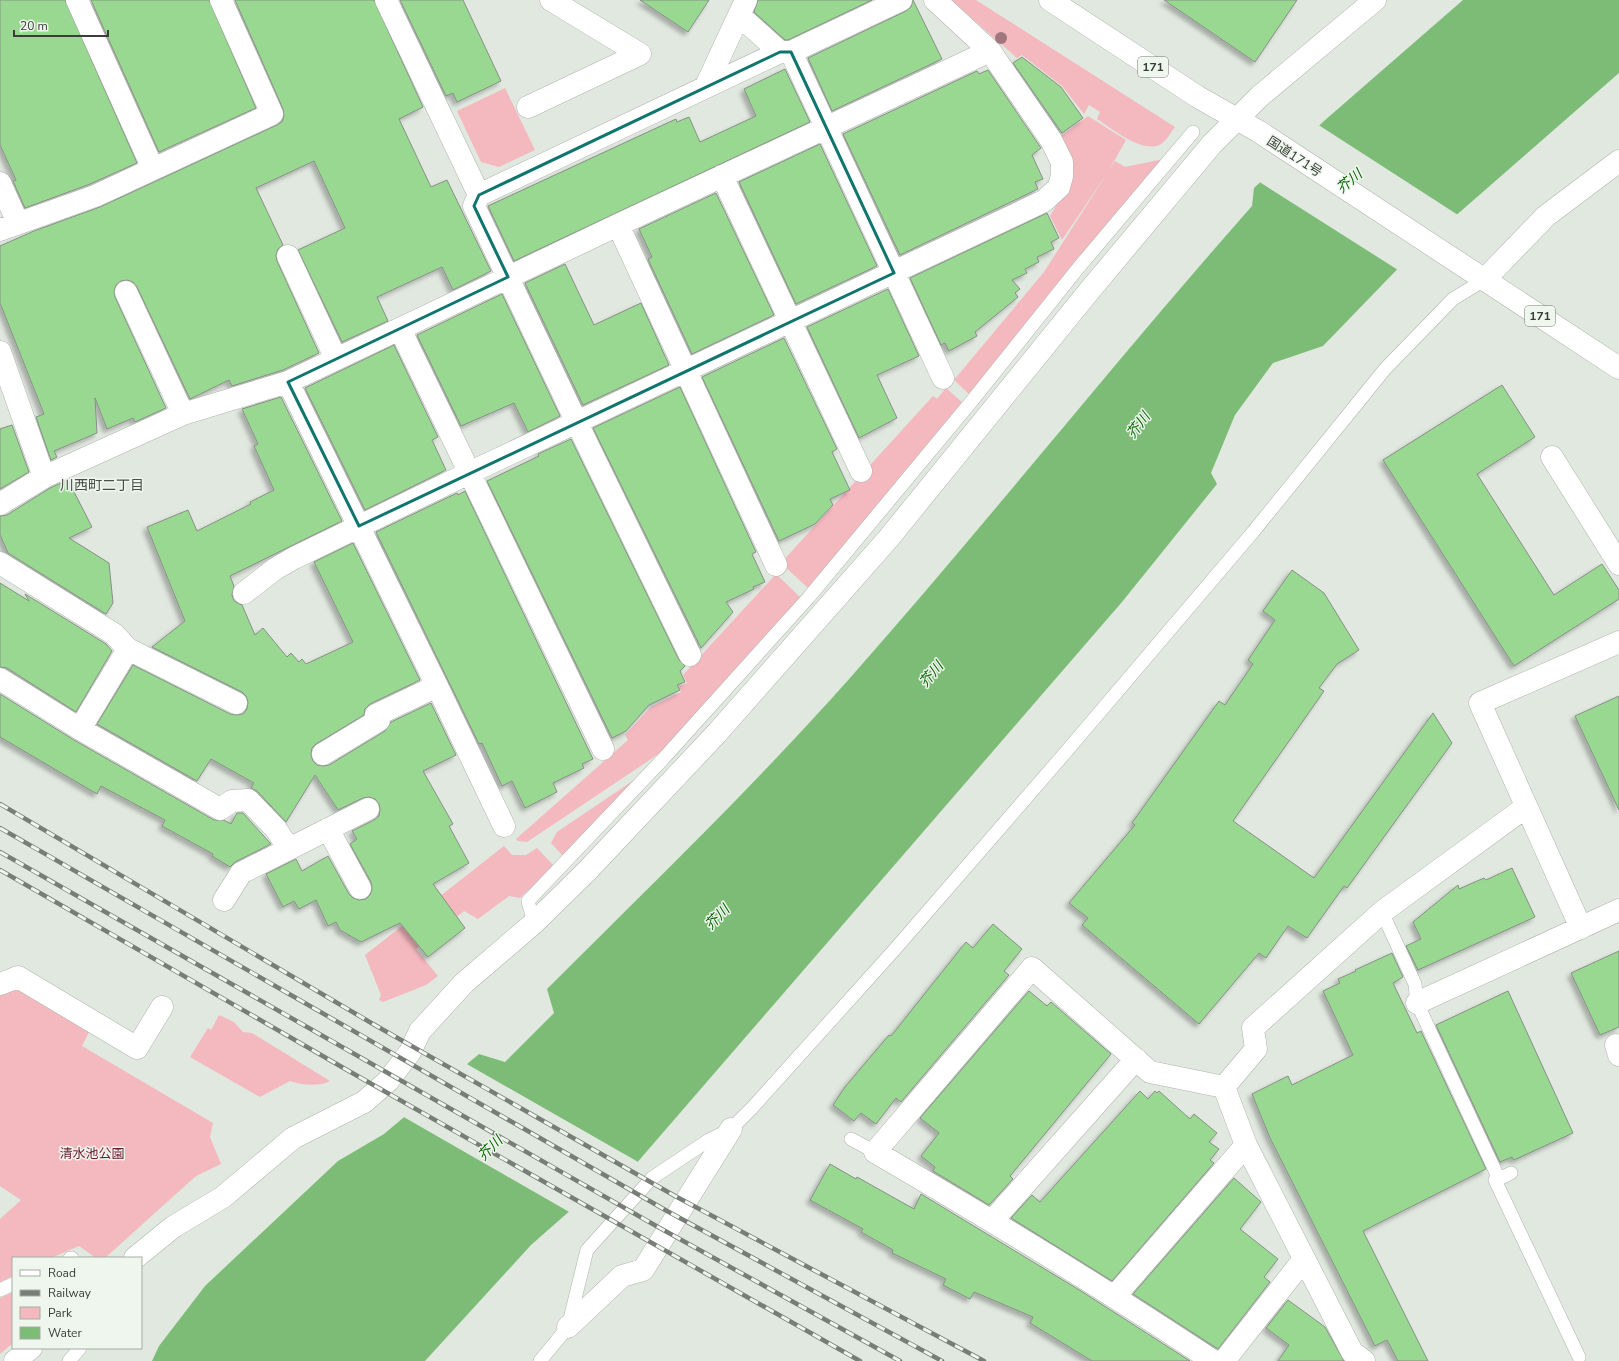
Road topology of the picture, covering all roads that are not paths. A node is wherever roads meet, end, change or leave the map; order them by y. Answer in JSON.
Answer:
{"nodes":[{"id":1,"x":77,"y":0,"type":"edge"},
{"id":2,"x":221,"y":0,"type":"edge"},
{"id":3,"x":386,"y":0,"type":"edge"},
{"id":4,"x":551,"y":0,"type":"edge"},
{"id":5,"x":901,"y":0,"type":"edge"},
{"id":6,"x":935,"y":0,"type":"edge"},
{"id":7,"x":1050,"y":0,"type":"edge"},
{"id":8,"x":1374,"y":0,"type":"edge"},
{"id":9,"x":743,"y":8,"type":"edge"},
{"id":10,"x":990,"y":51,"type":"junction"},
{"id":11,"x":786,"y":52,"type":"junction"},
{"id":12,"x":706,"y":86,"type":"junction"},
{"id":13,"x":528,"y":107,"type":"dead end"},
{"id":14,"x":1236,"y":120,"type":"junction"},
{"id":15,"x":827,"y":127,"type":"junction"},
{"id":16,"x":1193,"y":132,"type":"dead end"},
{"id":17,"x":1619,"y":161,"type":"edge"},
{"id":18,"x":153,"y":169,"type":"junction"},
{"id":19,"x":722,"y":176,"type":"junction"},
{"id":20,"x":0,"y":183,"type":"edge"},
{"id":21,"x":479,"y":195,"type":"junction"},
{"id":22,"x":618,"y":225,"type":"junction"},
{"id":23,"x":9,"y":227,"type":"edge"},
{"id":24,"x":288,"y":256,"type":"dead end"},
{"id":25,"x":894,"y":272,"type":"junction"},
{"id":26,"x":508,"y":277,"type":"junction"},
{"id":27,"x":1484,"y":280,"type":"junction"},
{"id":28,"x":126,"y":292,"type":"dead end"},
{"id":29,"x":790,"y":322,"type":"junction"},
{"id":30,"x":400,"y":329,"type":"junction"},
{"id":31,"x":0,"y":352,"type":"edge"},
{"id":32,"x":336,"y":359,"type":"junction"},
{"id":33,"x":1619,"y":368,"type":"edge"},
{"id":34,"x":686,"y":372,"type":"junction"},
{"id":35,"x":943,"y":378,"type":"dead end"},
{"id":36,"x":288,"y":382,"type":"junction"},
{"id":37,"x":183,"y":414,"type":"junction"},
{"id":38,"x":577,"y":423,"type":"junction"},
{"id":39,"x":1552,"y":457,"type":"dead end"},
{"id":40,"x":860,"y":471,"type":"dead end"},
{"id":41,"x":469,"y":473,"type":"junction"},
{"id":42,"x":44,"y":477,"type":"junction"},
{"id":43,"x":0,"y":504,"type":"edge"},
{"id":44,"x":359,"y":526,"type":"junction"},
{"id":45,"x":0,"y":563,"type":"edge"},
{"id":46,"x":1619,"y":564,"type":"edge"},
{"id":47,"x":776,"y":565,"type":"dead end"},
{"id":48,"x":244,"y":593,"type":"dead end"},
{"id":49,"x":1619,"y":642,"type":"edge"},
{"id":50,"x":128,"y":648,"type":"junction"},
{"id":51,"x":690,"y":654,"type":"dead end"},
{"id":52,"x":0,"y":679,"type":"edge"},
{"id":53,"x":437,"y":686,"type":"junction"},
{"id":54,"x":236,"y":703,"type":"dead end"},
{"id":55,"x":80,"y":729,"type":"junction"},
{"id":56,"x":603,"y":749,"type":"dead end"},
{"id":57,"x":323,"y":754,"type":"dead end"},
{"id":58,"x":1526,"y":807,"type":"junction"},
{"id":59,"x":368,"y":809,"type":"dead end"},
{"id":60,"x":504,"y":826,"type":"dead end"},
{"id":61,"x":328,"y":829,"type":"junction"},
{"id":62,"x":289,"y":849,"type":"junction"},
{"id":63,"x":360,"y":888,"type":"dead end"},
{"id":64,"x":224,"y":900,"type":"dead end"},
{"id":65,"x":1619,"y":910,"type":"edge"},
{"id":66,"x":1382,"y":912,"type":"junction"},
{"id":67,"x":534,"y":923,"type":"junction"},
{"id":68,"x":1581,"y":928,"type":"junction"},
{"id":69,"x":0,"y":984,"type":"edge"},
{"id":70,"x":1418,"y":1003,"type":"junction"},
{"id":71,"x":162,"y":1007,"type":"dead end"},
{"id":72,"x":1136,"y":1059,"type":"junction"},
{"id":73,"x":1224,"y":1087,"type":"junction"},
{"id":74,"x":731,"y":1129,"type":"junction"},
{"id":75,"x":851,"y":1139,"type":"dead end"},
{"id":76,"x":1246,"y":1145,"type":"junction"},
{"id":77,"x":876,"y":1152,"type":"junction"},
{"id":78,"x":1511,"y":1173,"type":"dead end"},
{"id":79,"x":1499,"y":1179,"type":"junction"},
{"id":80,"x":993,"y":1220,"type":"junction"},
{"id":81,"x":136,"y":1257,"type":"edge"},
{"id":82,"x":1304,"y":1259,"type":"junction"},
{"id":83,"x":12,"y":1284,"type":"edge"},
{"id":84,"x":0,"y":1290,"type":"edge"},
{"id":85,"x":1115,"y":1296,"type":"junction"},
{"id":86,"x":568,"y":1327,"type":"junction"},
{"id":87,"x":30,"y":1349,"type":"edge"},
{"id":88,"x":79,"y":1349,"type":"edge"},
{"id":89,"x":1579,"y":1357,"type":"dead end"},
{"id":90,"x":15,"y":1361,"type":"edge"},
{"id":91,"x":69,"y":1361,"type":"edge"},
{"id":92,"x":540,"y":1361,"type":"edge"},
{"id":93,"x":1213,"y":1361,"type":"edge"},
{"id":94,"x":1224,"y":1361,"type":"edge"},
{"id":95,"x":1364,"y":1361,"type":"edge"}],
"edges":[{"from":1,"to":18,"type":"main road"},
{"from":2,"to":18,"type":"main road"},
{"from":3,"to":21,"type":"main road"},
{"from":4,"to":13,"type":"main road"},
{"from":5,"to":11,"type":"main road"},
{"from":6,"to":10,"type":"main road"},
{"from":7,"to":14,"type":"main road","name":"国道171号","number":"171"},
{"from":8,"to":14,"type":"main road"},
{"from":9,"to":11,"type":"main road"},
{"from":9,"to":12,"type":"main road"},
{"from":10,"to":15,"type":"main road"},
{"from":10,"to":25,"type":"main road"},
{"from":11,"to":12,"type":"main road"},
{"from":11,"to":15,"type":"main road"},
{"from":12,"to":21,"type":"main road"},
{"from":14,"to":27,"type":"main road","name":"国道171号","number":"171"},
{"from":14,"to":67,"type":"main road"},
{"from":15,"to":19,"type":"main road"},
{"from":15,"to":25,"type":"main road"},
{"from":16,"to":67,"type":"lane"},
{"from":17,"to":27,"type":"main road"},
{"from":18,"to":23,"type":"main road"},
{"from":19,"to":22,"type":"main road"},
{"from":19,"to":29,"type":"main road"},
{"from":20,"to":23,"type":"main road"},
{"from":21,"to":26,"type":"main road"},
{"from":22,"to":26,"type":"main road"},
{"from":22,"to":34,"type":"main road"},
{"from":24,"to":32,"type":"main road"},
{"from":25,"to":29,"type":"main road"},
{"from":25,"to":35,"type":"main road"},
{"from":26,"to":30,"type":"main road"},
{"from":26,"to":38,"type":"main road"},
{"from":27,"to":33,"type":"main road","name":"国道171号","number":"171"},
{"from":27,"to":74,"type":"lane"},
{"from":28,"to":37,"type":"main road"},
{"from":29,"to":34,"type":"main road"},
{"from":29,"to":40,"type":"main road"},
{"from":30,"to":32,"type":"main road"},
{"from":30,"to":41,"type":"main road"},
{"from":31,"to":42,"type":"main road"},
{"from":32,"to":36,"type":"main road"},
{"from":34,"to":38,"type":"main road"},
{"from":34,"to":47,"type":"main road"},
{"from":36,"to":37,"type":"main road"},
{"from":36,"to":44,"type":"main road"},
{"from":37,"to":42,"type":"main road"},
{"from":38,"to":41,"type":"main road"},
{"from":38,"to":51,"type":"main road"},
{"from":39,"to":46,"type":"main road"},
{"from":41,"to":44,"type":"main road"},
{"from":41,"to":56,"type":"main road"},
{"from":42,"to":43,"type":"main road"},
{"from":44,"to":48,"type":"main road"},
{"from":44,"to":53,"type":"main road"},
{"from":45,"to":50,"type":"main road"},
{"from":49,"to":58,"type":"main road"},
{"from":50,"to":54,"type":"main road"},
{"from":50,"to":55,"type":"main road"},
{"from":52,"to":55,"type":"main road"},
{"from":53,"to":57,"type":"main road"},
{"from":53,"to":60,"type":"main road"},
{"from":55,"to":62,"type":"main road"},
{"from":58,"to":66,"type":"main road"},
{"from":58,"to":68,"type":"main road"},
{"from":59,"to":61,"type":"main road"},
{"from":61,"to":62,"type":"main road"},
{"from":61,"to":63,"type":"main road"},
{"from":62,"to":64,"type":"main road"},
{"from":65,"to":68,"type":"main road"},
{"from":66,"to":70,"type":"lane"},
{"from":66,"to":73,"type":"main road"},
{"from":67,"to":81,"type":"main road"},
{"from":68,"to":70,"type":"main road"},
{"from":69,"to":71,"type":"main road"},
{"from":70,"to":79,"type":"lane"},
{"from":72,"to":73,"type":"main road"},
{"from":72,"to":77,"type":"main road"},
{"from":72,"to":80,"type":"main road"},
{"from":73,"to":76,"type":"main road"},
{"from":74,"to":86,"type":"main road"},
{"from":74,"to":86,"type":"lane"},
{"from":75,"to":77,"type":"lane"},
{"from":76,"to":82,"type":"main road"},
{"from":76,"to":85,"type":"main road"},
{"from":77,"to":80,"type":"main road"},
{"from":78,"to":79,"type":"lane"},
{"from":79,"to":89,"type":"lane"},
{"from":80,"to":85,"type":"main road"},
{"from":82,"to":94,"type":"main road"},
{"from":82,"to":95,"type":"main road"},
{"from":83,"to":84,"type":"lane"},
{"from":85,"to":93,"type":"main road"},
{"from":86,"to":92,"type":"lane"},
{"from":87,"to":90,"type":"main road"},
{"from":88,"to":91,"type":"lane"}]}
